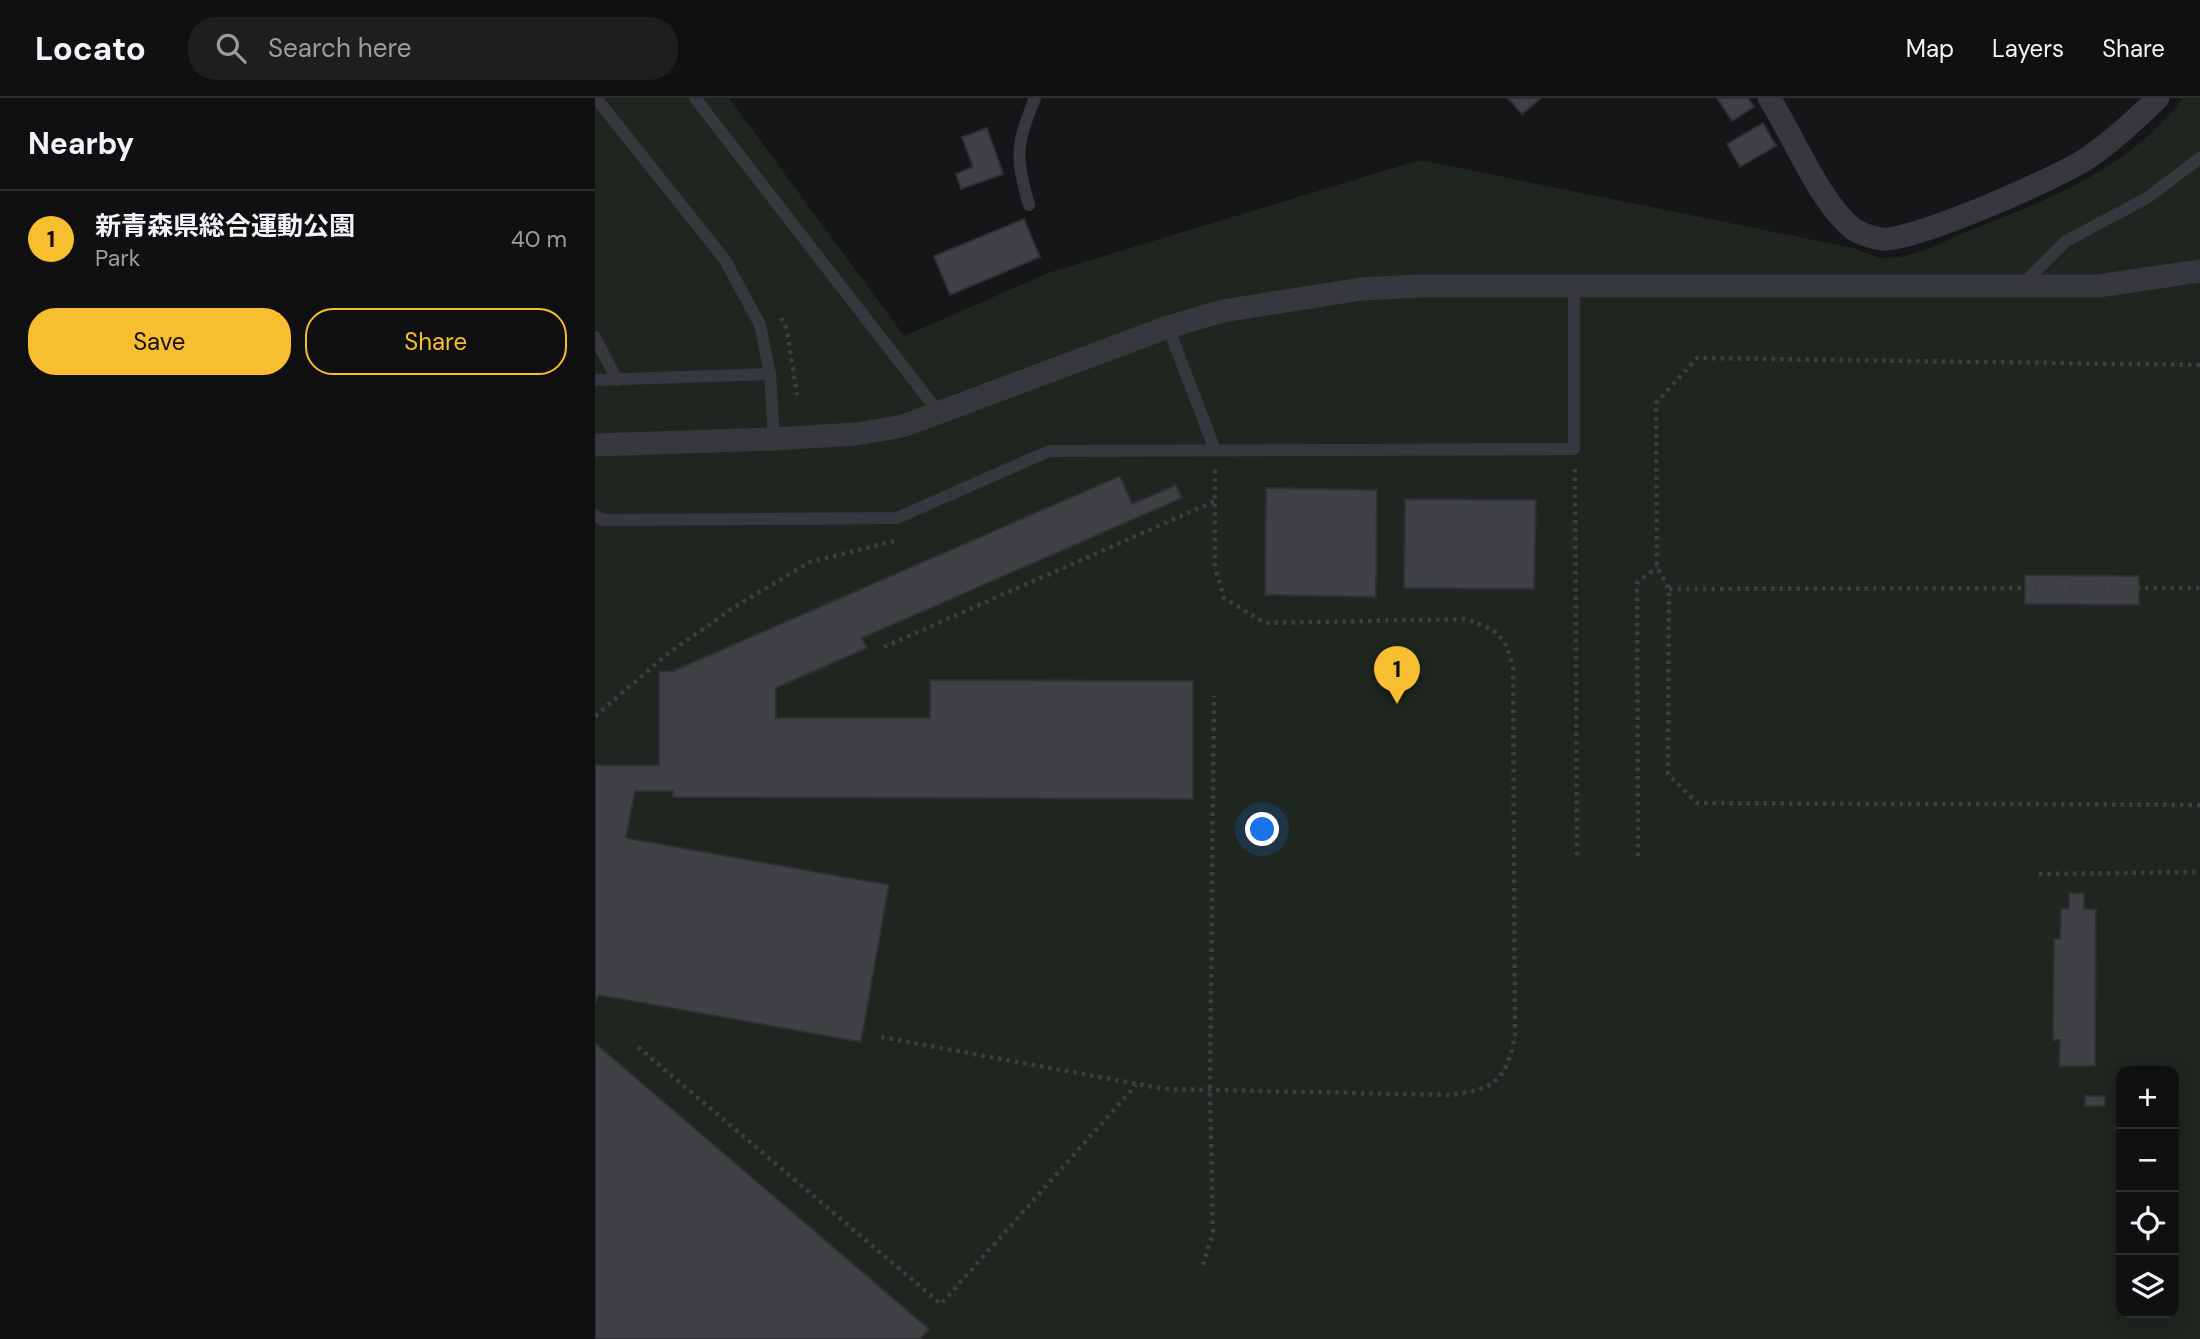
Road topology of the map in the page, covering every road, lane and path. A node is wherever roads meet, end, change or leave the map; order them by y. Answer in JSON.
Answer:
{"nodes":[{"id":1,"x":596,"y":98,"type":"edge"},
{"id":2,"x":695,"y":98,"type":"edge"},
{"id":3,"x":1034,"y":98,"type":"edge"},
{"id":4,"x":1769,"y":98,"type":"edge"},
{"id":5,"x":2158,"y":98,"type":"edge"},
{"id":6,"x":2200,"y":158,"type":"edge"},
{"id":7,"x":1029,"y":205,"type":"dead end"},
{"id":8,"x":2200,"y":271,"type":"edge"},
{"id":9,"x":2021,"y":286,"type":"junction"},
{"id":10,"x":1574,"y":287,"type":"junction"},
{"id":11,"x":1168,"y":327,"type":"junction"},
{"id":12,"x":595,"y":337,"type":"edge"},
{"id":13,"x":2200,"y":365,"type":"edge"},
{"id":14,"x":770,"y":374,"type":"junction"},
{"id":15,"x":595,"y":380,"type":"edge"},
{"id":16,"x":617,"y":380,"type":"junction"},
{"id":17,"x":940,"y":414,"type":"junction"},
{"id":18,"x":774,"y":439,"type":"junction"},
{"id":19,"x":595,"y":445,"type":"edge"},
{"id":20,"x":1215,"y":450,"type":"junction"},
{"id":21,"x":1202,"y":467,"type":"dead end"},
{"id":22,"x":1215,"y":467,"type":"junction"},
{"id":23,"x":1229,"y":467,"type":"dead end"},
{"id":24,"x":1562,"y":467,"type":"dead end"},
{"id":25,"x":1215,"y":501,"type":"junction"},
{"id":26,"x":595,"y":515,"type":"edge"},
{"id":27,"x":906,"y":538,"type":"dead end"},
{"id":28,"x":1657,"y":567,"type":"junction"},
{"id":29,"x":2200,"y":588,"type":"edge"},
{"id":30,"x":1669,"y":589,"type":"junction"},
{"id":31,"x":884,"y":648,"type":"dead end"},
{"id":32,"x":1214,"y":696,"type":"dead end"},
{"id":33,"x":595,"y":716,"type":"edge"},
{"id":34,"x":2200,"y":804,"type":"edge"},
{"id":35,"x":1637,"y":856,"type":"dead end"},
{"id":36,"x":1577,"y":857,"type":"dead end"},
{"id":37,"x":2200,"y":872,"type":"edge"},
{"id":38,"x":2039,"y":874,"type":"dead end"},
{"id":39,"x":881,"y":1037,"type":"dead end"},
{"id":40,"x":638,"y":1047,"type":"dead end"},
{"id":41,"x":1136,"y":1084,"type":"junction"},
{"id":42,"x":1210,"y":1090,"type":"junction"},
{"id":43,"x":1203,"y":1265,"type":"dead end"}],
"edges":[{"from":1,"to":14,"type":"lane"},
{"from":2,"to":17,"type":"lane"},
{"from":3,"to":7,"type":"lane"},
{"from":4,"to":5,"type":"street"},
{"from":6,"to":9,"type":"lane"},
{"from":8,"to":9,"type":"street"},
{"from":9,"to":10,"type":"street"},
{"from":10,"to":11,"type":"street"},
{"from":10,"to":20,"type":"lane"},
{"from":11,"to":17,"type":"street"},
{"from":11,"to":20,"type":"lane"},
{"from":12,"to":16,"type":"lane"},
{"from":13,"to":28,"type":"path"},
{"from":14,"to":16,"type":"lane"},
{"from":14,"to":18,"type":"lane"},
{"from":15,"to":16,"type":"lane"},
{"from":17,"to":18,"type":"street"},
{"from":18,"to":19,"type":"street"},
{"from":20,"to":26,"type":"lane"},
{"from":21,"to":22,"type":"path"},
{"from":22,"to":23,"type":"path"},
{"from":22,"to":25,"type":"path"},
{"from":24,"to":36,"type":"path"},
{"from":25,"to":31,"type":"path"},
{"from":25,"to":42,"type":"path"},
{"from":27,"to":33,"type":"path"},
{"from":28,"to":30,"type":"path"},
{"from":28,"to":35,"type":"path"},
{"from":29,"to":30,"type":"path"},
{"from":30,"to":34,"type":"path"},
{"from":32,"to":42,"type":"path"},
{"from":37,"to":38,"type":"path"},
{"from":39,"to":41,"type":"path"},
{"from":40,"to":41,"type":"path"},
{"from":41,"to":42,"type":"path"},
{"from":42,"to":43,"type":"path"}]}
